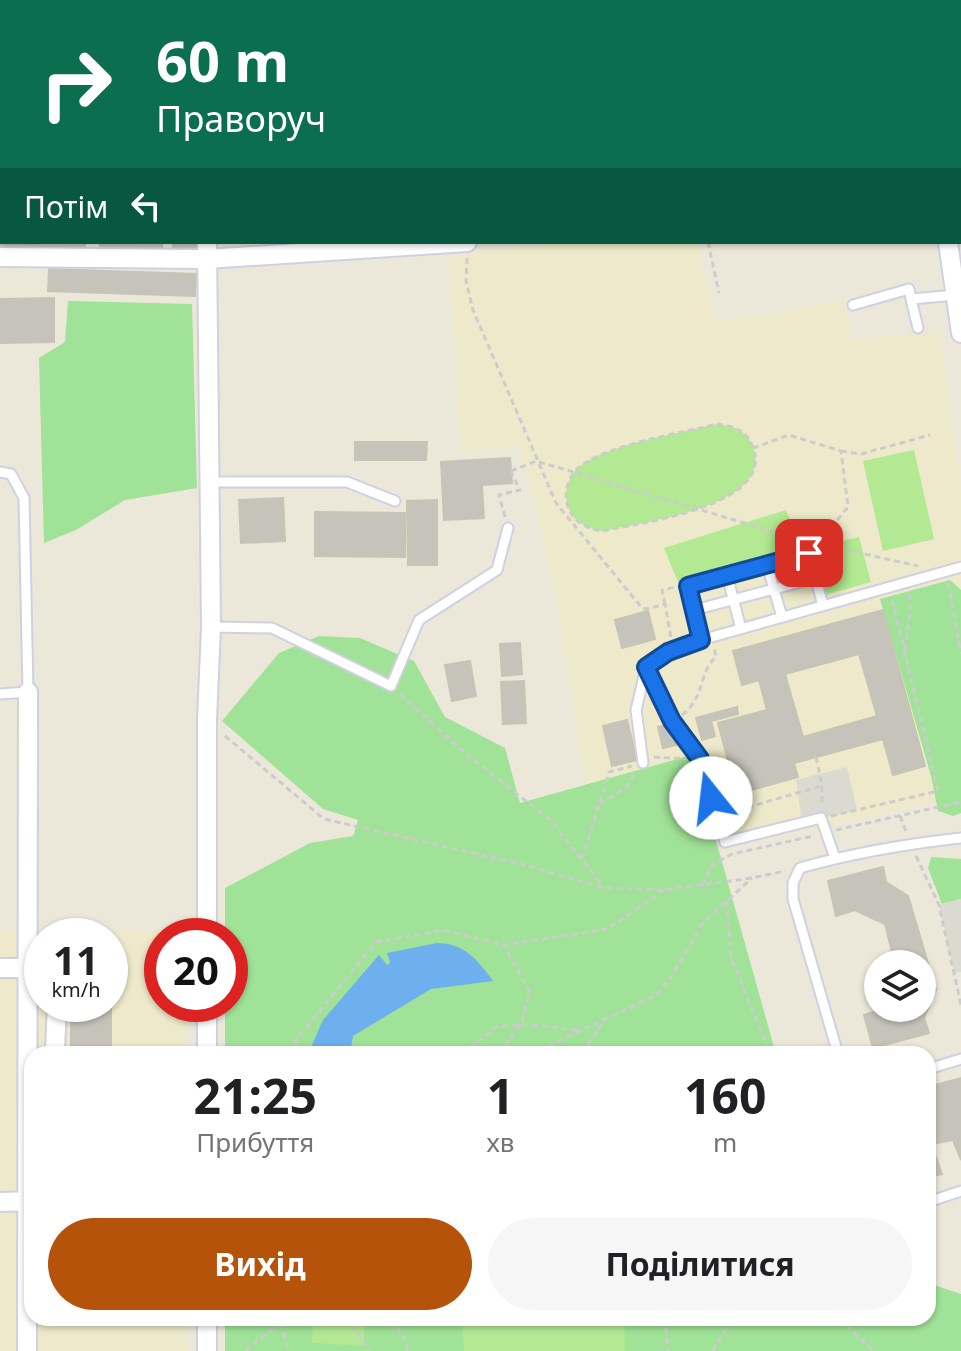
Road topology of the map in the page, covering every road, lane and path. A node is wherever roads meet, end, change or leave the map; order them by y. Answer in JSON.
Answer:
{"nodes":[{"id":1,"x":410,"y":244,"type":"edge"},
{"id":2,"x":468,"y":244,"type":"edge"},
{"id":3,"x":708,"y":244,"type":"edge"},
{"id":4,"x":948,"y":244,"type":"edge"},
{"id":5,"x":95,"y":250,"type":"edge"},
{"id":6,"x":207,"y":251,"type":"edge"},
{"id":7,"x":0,"y":257,"type":"edge"},
{"id":8,"x":719,"y":293,"type":"dead end"},
{"id":9,"x":956,"y":295,"type":"junction"},
{"id":10,"x":911,"y":299,"type":"junction"},
{"id":11,"x":853,"y":305,"type":"dead end"},
{"id":12,"x":918,"y":328,"type":"dead end"},
{"id":13,"x":961,"y":333,"type":"edge"},
{"id":14,"x":930,"y":435,"type":"dead end"},
{"id":15,"x":753,"y":448,"type":"junction"},
{"id":16,"x":841,"y":451,"type":"junction"},
{"id":17,"x":536,"y":461,"type":"junction"},
{"id":18,"x":0,"y":472,"type":"edge"},
{"id":19,"x":574,"y":473,"type":"junction"},
{"id":20,"x":209,"y":482,"type":"junction"},
{"id":21,"x":395,"y":501,"type":"dead end"},
{"id":22,"x":694,"y":509,"type":"junction"},
{"id":23,"x":508,"y":528,"type":"joint"},
{"id":24,"x":817,"y":544,"type":"junction"},
{"id":25,"x":767,"y":565,"type":"junction"},
{"id":26,"x":961,"y":567,"type":"edge"},
{"id":27,"x":945,"y":572,"type":"junction"},
{"id":28,"x":727,"y":575,"type":"junction"},
{"id":29,"x":816,"y":578,"type":"junction"},
{"id":30,"x":908,"y":582,"type":"junction"},
{"id":31,"x":688,"y":586,"type":"junction"},
{"id":32,"x":889,"y":588,"type":"junction"},
{"id":33,"x":774,"y":589,"type":"junction"},
{"id":34,"x":734,"y":600,"type":"junction"},
{"id":35,"x":665,"y":604,"type":"junction"},
{"id":36,"x":823,"y":606,"type":"junction"},
{"id":37,"x":694,"y":610,"type":"junction"},
{"id":38,"x":782,"y":617,"type":"junction"},
{"id":39,"x":211,"y":627,"type":"junction"},
{"id":40,"x":741,"y":629,"type":"junction"},
{"id":41,"x":707,"y":638,"type":"junction"},
{"id":42,"x":673,"y":649,"type":"junction"},
{"id":43,"x":905,"y":653,"type":"junction"},
{"id":44,"x":961,"y":654,"type":"edge"},
{"id":45,"x":646,"y":667,"type":"junction"},
{"id":46,"x":391,"y":686,"type":"junction"},
{"id":47,"x":28,"y":692,"type":"junction"},
{"id":48,"x":0,"y":694,"type":"edge"},
{"id":49,"x":207,"y":720,"type":"junction"},
{"id":50,"x":672,"y":721,"type":"junction"},
{"id":51,"x":816,"y":757,"type":"dead end"},
{"id":52,"x":700,"y":759,"type":"junction"},
{"id":53,"x":643,"y":760,"type":"junction"},
{"id":54,"x":822,"y":785,"type":"junction"},
{"id":55,"x":599,"y":805,"type":"junction"},
{"id":56,"x":717,"y":816,"type":"junction"},
{"id":57,"x":900,"y":816,"type":"dead end"},
{"id":58,"x":821,"y":818,"type":"junction"},
{"id":59,"x":961,"y":838,"type":"edge"},
{"id":60,"x":910,"y":843,"type":"junction"},
{"id":61,"x":835,"y":858,"type":"junction"},
{"id":62,"x":582,"y":859,"type":"junction"},
{"id":63,"x":800,"y":868,"type":"junction"},
{"id":64,"x":752,"y":878,"type":"junction"},
{"id":65,"x":605,"y":888,"type":"junction"},
{"id":66,"x":664,"y":890,"type":"junction"},
{"id":67,"x":727,"y":901,"type":"junction"},
{"id":68,"x":34,"y":918,"type":"edge"},
{"id":69,"x":207,"y":918,"type":"edge"},
{"id":70,"x":504,"y":945,"type":"junction"},
{"id":71,"x":0,"y":968,"type":"edge"},
{"id":72,"x":24,"y":968,"type":"edge"},
{"id":73,"x":961,"y":1005,"type":"edge"},
{"id":74,"x":605,"y":1019,"type":"junction"},
{"id":75,"x":28,"y":1022,"type":"edge"},
{"id":76,"x":56,"y":1022,"type":"edge"},
{"id":77,"x":207,"y":1022,"type":"edge"},
{"id":78,"x":521,"y":1024,"type":"junction"},
{"id":79,"x":581,"y":1030,"type":"junction"},
{"id":80,"x":29,"y":1046,"type":"edge"},
{"id":81,"x":55,"y":1046,"type":"edge"},
{"id":82,"x":207,"y":1046,"type":"edge"},
{"id":83,"x":295,"y":1046,"type":"edge"},
{"id":84,"x":472,"y":1046,"type":"edge"},
{"id":85,"x":505,"y":1046,"type":"edge"},
{"id":86,"x":547,"y":1046,"type":"edge"},
{"id":87,"x":587,"y":1046,"type":"edge"},
{"id":88,"x":767,"y":1046,"type":"edge"},
{"id":89,"x":836,"y":1046,"type":"edge"},
{"id":90,"x":961,"y":1059,"type":"edge"},
{"id":91,"x":936,"y":1067,"type":"edge"},
{"id":92,"x":961,"y":1191,"type":"edge"},
{"id":93,"x":936,"y":1199,"type":"edge"},
{"id":94,"x":0,"y":1202,"type":"edge"},
{"id":95,"x":24,"y":1202,"type":"edge"},
{"id":96,"x":28,"y":1326,"type":"edge"},
{"id":97,"x":207,"y":1326,"type":"edge"},
{"id":98,"x":277,"y":1326,"type":"edge"},
{"id":99,"x":282,"y":1326,"type":"edge"},
{"id":100,"x":352,"y":1326,"type":"edge"},
{"id":101,"x":396,"y":1326,"type":"edge"},
{"id":102,"x":666,"y":1326,"type":"edge"},
{"id":103,"x":727,"y":1326,"type":"edge"},
{"id":104,"x":847,"y":1326,"type":"edge"},
{"id":105,"x":27,"y":1351,"type":"edge"},
{"id":106,"x":207,"y":1351,"type":"edge"},
{"id":107,"x":245,"y":1351,"type":"edge"},
{"id":108,"x":288,"y":1351,"type":"edge"},
{"id":109,"x":369,"y":1351,"type":"edge"},
{"id":110,"x":407,"y":1351,"type":"edge"},
{"id":111,"x":668,"y":1351,"type":"edge"},
{"id":112,"x":713,"y":1351,"type":"edge"},
{"id":113,"x":873,"y":1351,"type":"edge"}],
"edges":[{"from":1,"to":6,"type":"street"},
{"from":2,"to":17,"type":"path"},
{"from":3,"to":8,"type":"path"},
{"from":4,"to":9,"type":"street"},
{"from":5,"to":6,"type":"street"},
{"from":5,"to":7,"type":"street"},
{"from":6,"to":20,"type":"street"},
{"from":9,"to":10,"type":"lane"},
{"from":9,"to":13,"type":"street"},
{"from":10,"to":11,"type":"lane"},
{"from":10,"to":12,"type":"lane"},
{"from":14,"to":16,"type":"path"},
{"from":15,"to":16,"type":"path"},
{"from":15,"to":19,"type":"path"},
{"from":15,"to":22,"type":"path"},
{"from":16,"to":24,"type":"path"},
{"from":17,"to":19,"type":"path"},
{"from":17,"to":23,"type":"path"},
{"from":17,"to":35,"type":"path"},
{"from":18,"to":47,"type":"lane"},
{"from":19,"to":22,"type":"path"},
{"from":19,"to":22,"type":"path"},
{"from":20,"to":21,"type":"lane"},
{"from":20,"to":39,"type":"street"},
{"from":22,"to":24,"type":"path"},
{"from":23,"to":46,"type":"lane"},
{"from":24,"to":27,"type":"path"},
{"from":25,"to":28,"type":"lane"},
{"from":25,"to":29,"type":"lane"},
{"from":25,"to":33,"type":"lane"},
{"from":26,"to":27,"type":"lane"},
{"from":27,"to":30,"type":"lane"},
{"from":27,"to":44,"type":"path"},
{"from":28,"to":31,"type":"lane"},
{"from":28,"to":34,"type":"lane"},
{"from":29,"to":33,"type":"lane"},
{"from":29,"to":36,"type":"lane"},
{"from":30,"to":32,"type":"lane"},
{"from":30,"to":43,"type":"path"},
{"from":31,"to":35,"type":"path"},
{"from":31,"to":37,"type":"lane"},
{"from":32,"to":36,"type":"lane"},
{"from":32,"to":43,"type":"path"},
{"from":33,"to":34,"type":"lane"},
{"from":33,"to":38,"type":"lane"},
{"from":34,"to":37,"type":"lane"},
{"from":34,"to":40,"type":"lane"},
{"from":35,"to":42,"type":"path"},
{"from":36,"to":38,"type":"lane"},
{"from":37,"to":41,"type":"lane"},
{"from":38,"to":40,"type":"lane"},
{"from":39,"to":46,"type":"lane"},
{"from":39,"to":49,"type":"street"},
{"from":40,"to":41,"type":"lane"},
{"from":41,"to":42,"type":"lane"},
{"from":41,"to":50,"type":"path"},
{"from":42,"to":45,"type":"lane"},
{"from":43,"to":58,"type":"path"},
{"from":45,"to":50,"type":"lane"},
{"from":45,"to":53,"type":"lane"},
{"from":46,"to":62,"type":"path"},
{"from":47,"to":48,"type":"lane"},
{"from":47,"to":68,"type":"street"},
{"from":49,"to":65,"type":"path"},
{"from":49,"to":69,"type":"street"},
{"from":50,"to":52,"type":"lane"},
{"from":51,"to":54,"type":"path"},
{"from":52,"to":53,"type":"path"},
{"from":52,"to":56,"type":"lane"},
{"from":53,"to":55,"type":"path"},
{"from":53,"to":55,"type":"path"},
{"from":54,"to":56,"type":"path"},
{"from":54,"to":58,"type":"path"},
{"from":55,"to":62,"type":"path"},
{"from":56,"to":58,"type":"lane"},
{"from":57,"to":60,"type":"path"},
{"from":58,"to":61,"type":"lane"},
{"from":59,"to":60,"type":"lane"},
{"from":60,"to":61,"type":"lane"},
{"from":60,"to":73,"type":"path"},
{"from":61,"to":63,"type":"lane"},
{"from":62,"to":65,"type":"path"},
{"from":63,"to":64,"type":"path"},
{"from":63,"to":89,"type":"lane"},
{"from":64,"to":66,"type":"path"},
{"from":64,"to":67,"type":"path"},
{"from":65,"to":66,"type":"path"},
{"from":66,"to":70,"type":"path"},
{"from":67,"to":74,"type":"path"},
{"from":67,"to":88,"type":"path"},
{"from":70,"to":78,"type":"path"},
{"from":70,"to":83,"type":"path"},
{"from":71,"to":72,"type":"street"},
{"from":74,"to":79,"type":"path"},
{"from":74,"to":87,"type":"path"},
{"from":75,"to":80,"type":"street"},
{"from":76,"to":81,"type":"street"},
{"from":77,"to":82,"type":"street"},
{"from":78,"to":79,"type":"path"},
{"from":78,"to":84,"type":"path"},
{"from":78,"to":85,"type":"path"},
{"from":79,"to":86,"type":"path"},
{"from":90,"to":91,"type":"lane"},
{"from":92,"to":93,"type":"lane"},
{"from":94,"to":95,"type":"street"},
{"from":96,"to":105,"type":"street"},
{"from":97,"to":106,"type":"street"},
{"from":98,"to":107,"type":"path"},
{"from":99,"to":108,"type":"path"},
{"from":100,"to":109,"type":"path"},
{"from":101,"to":110,"type":"path"},
{"from":102,"to":111,"type":"path"},
{"from":103,"to":112,"type":"path"},
{"from":104,"to":113,"type":"path"}]}
